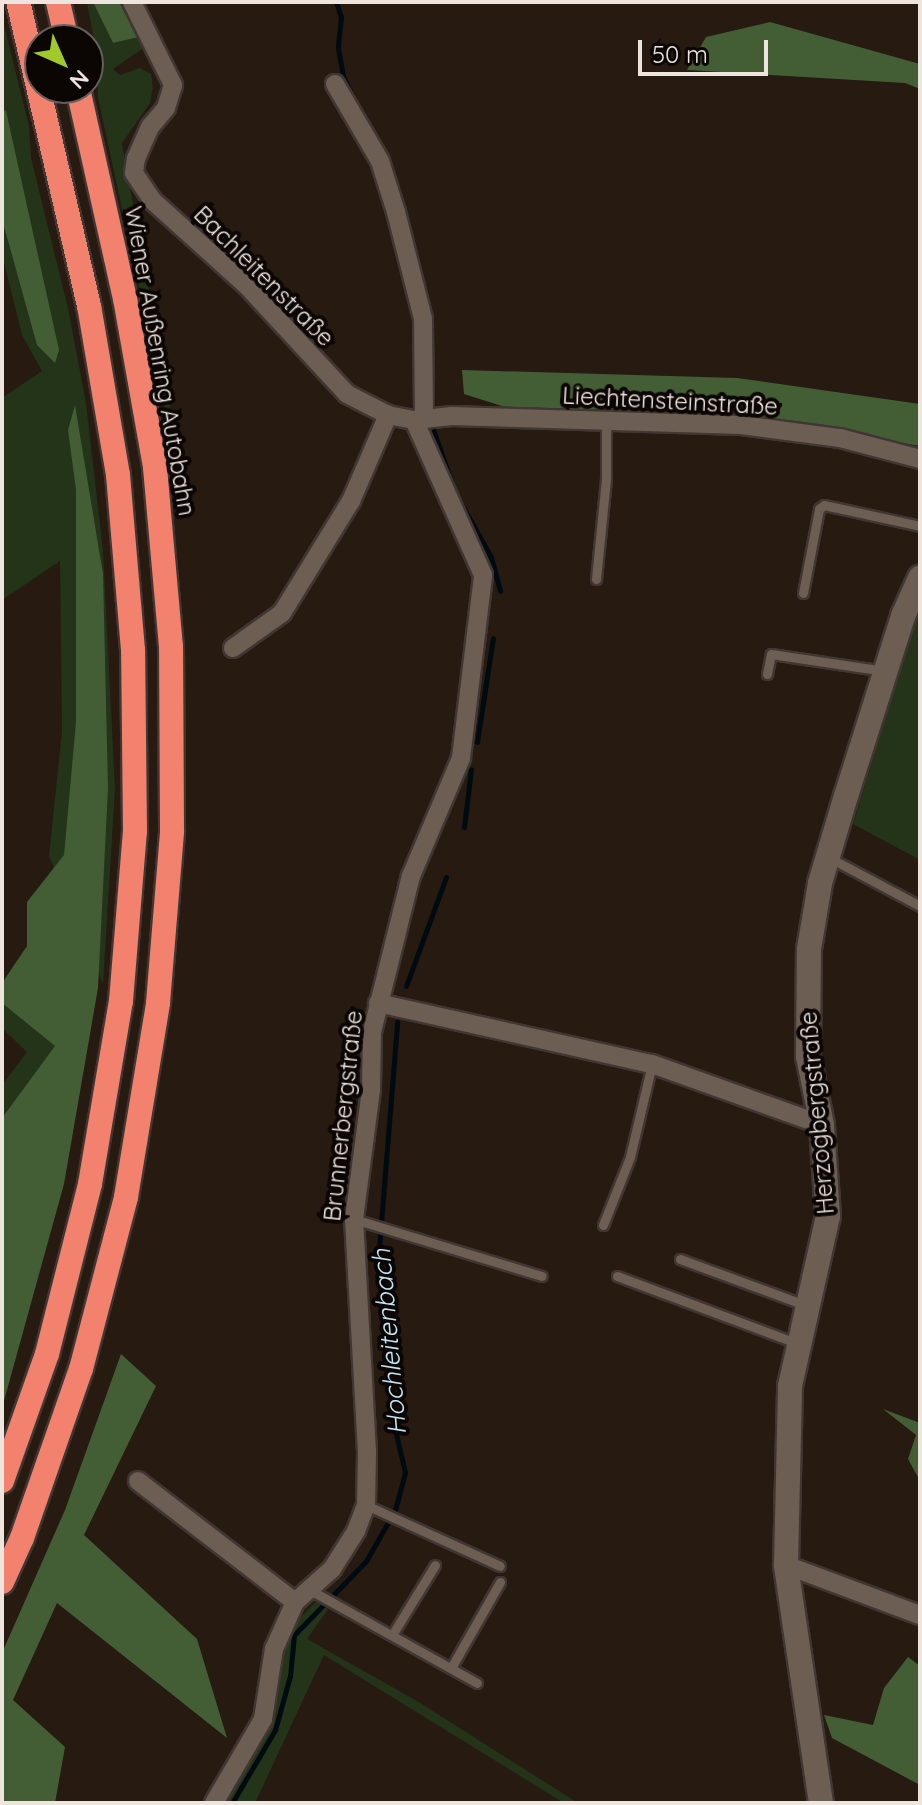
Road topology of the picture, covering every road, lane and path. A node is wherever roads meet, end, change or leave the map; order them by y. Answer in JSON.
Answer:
{"nodes":[{"id":1,"x":18,"y":2,"type":"edge"},
{"id":2,"x":58,"y":2,"type":"edge"},
{"id":3,"x":132,"y":2,"type":"edge"},
{"id":4,"x":63,"y":24,"type":"edge"},
{"id":5,"x":335,"y":84,"type":"dead end"},
{"id":6,"x":82,"y":104,"type":"edge"},
{"id":7,"x":388,"y":415,"type":"junction"},
{"id":8,"x":428,"y":419,"type":"junction"},
{"id":9,"x":606,"y":420,"type":"junction"},
{"id":10,"x":920,"y":459,"type":"edge"},
{"id":11,"x":920,"y":526,"type":"edge"},
{"id":12,"x":920,"y":578,"type":"edge"},
{"id":13,"x":596,"y":579,"type":"dead end"},
{"id":14,"x":803,"y":593,"type":"dead end"},
{"id":15,"x":233,"y":648,"type":"dead end"},
{"id":16,"x":885,"y":671,"type":"junction"},
{"id":17,"x":767,"y":674,"type":"dead end"},
{"id":18,"x":828,"y":857,"type":"junction"},
{"id":19,"x":920,"y":906,"type":"edge"},
{"id":20,"x":378,"y":1003,"type":"junction"},
{"id":21,"x":652,"y":1064,"type":"junction"},
{"id":22,"x":822,"y":1125,"type":"junction"},
{"id":23,"x":363,"y":1222,"type":"junction"},
{"id":24,"x":603,"y":1225,"type":"dead end"},
{"id":25,"x":680,"y":1259,"type":"dead end"},
{"id":26,"x":542,"y":1276,"type":"dead end"},
{"id":27,"x":617,"y":1276,"type":"dead end"},
{"id":28,"x":809,"y":1306,"type":"junction"},
{"id":29,"x":799,"y":1344,"type":"junction"},
{"id":30,"x":2,"y":1481,"type":"edge"},
{"id":31,"x":138,"y":1481,"type":"dead end"},
{"id":32,"x":366,"y":1505,"type":"junction"},
{"id":33,"x":435,"y":1565,"type":"dead end"},
{"id":34,"x":786,"y":1565,"type":"junction"},
{"id":35,"x":500,"y":1566,"type":"dead end"},
{"id":36,"x":2,"y":1582,"type":"edge"},
{"id":37,"x":500,"y":1582,"type":"dead end"},
{"id":38,"x":316,"y":1593,"type":"junction"},
{"id":39,"x":295,"y":1602,"type":"junction"},
{"id":40,"x":920,"y":1615,"type":"edge"},
{"id":41,"x":392,"y":1635,"type":"junction"},
{"id":42,"x":451,"y":1668,"type":"junction"},
{"id":43,"x":477,"y":1683,"type":"dead end"},
{"id":44,"x":214,"y":1803,"type":"edge"},
{"id":45,"x":821,"y":1803,"type":"edge"}],
"edges":[{"from":1,"to":30,"type":"highway"},
{"from":2,"to":4,"type":"highway"},
{"from":3,"to":7,"type":"street","name":"Bachleitenstraße"},
{"from":5,"to":8,"type":"street","name":"Brunnerbergstraße"},
{"from":6,"to":36,"type":"highway","name":"Wiener Außenring Autobahn"},
{"from":7,"to":8,"type":"street","name":"Bachleitenstraße"},
{"from":7,"to":15,"type":"street"},
{"from":8,"to":9,"type":"street","name":"Liechtensteinstraße"},
{"from":8,"to":20,"type":"street","name":"Brunnerbergstraße"},
{"from":9,"to":10,"type":"street","name":"Liechtensteinstraße"},
{"from":9,"to":13,"type":"lane"},
{"from":11,"to":14,"type":"lane"},
{"from":12,"to":16,"type":"main road","name":"Herzogbergstraße"},
{"from":16,"to":17,"type":"lane"},
{"from":16,"to":18,"type":"main road","name":"Herzogbergstraße"},
{"from":18,"to":19,"type":"lane"},
{"from":18,"to":22,"type":"main road","name":"Herzogbergstraße"},
{"from":20,"to":21,"type":"street"},
{"from":20,"to":23,"type":"street","name":"Brunnerbergstraße"},
{"from":21,"to":22,"type":"street"},
{"from":21,"to":24,"type":"lane"},
{"from":22,"to":28,"type":"main road","name":"Herzogbergstraße"},
{"from":23,"to":26,"type":"lane"},
{"from":23,"to":32,"type":"street","name":"Brunnerbergstraße"},
{"from":25,"to":28,"type":"lane"},
{"from":27,"to":29,"type":"lane"},
{"from":28,"to":29,"type":"main road","name":"Herzogbergstraße"},
{"from":29,"to":34,"type":"main road","name":"Herzogbergstraße"},
{"from":31,"to":39,"type":"street"},
{"from":32,"to":35,"type":"lane"},
{"from":32,"to":38,"type":"street","name":"Brunnerbergstraße"},
{"from":33,"to":41,"type":"lane"},
{"from":34,"to":40,"type":"street"},
{"from":34,"to":45,"type":"main road","name":"Herzogbergstraße"},
{"from":37,"to":42,"type":"lane"},
{"from":38,"to":39,"type":"street","name":"Brunnerbergstraße"},
{"from":38,"to":41,"type":"lane"},
{"from":39,"to":44,"type":"street","name":"Brunnerbergstraße"},
{"from":41,"to":42,"type":"lane"},
{"from":42,"to":43,"type":"lane"}]}
